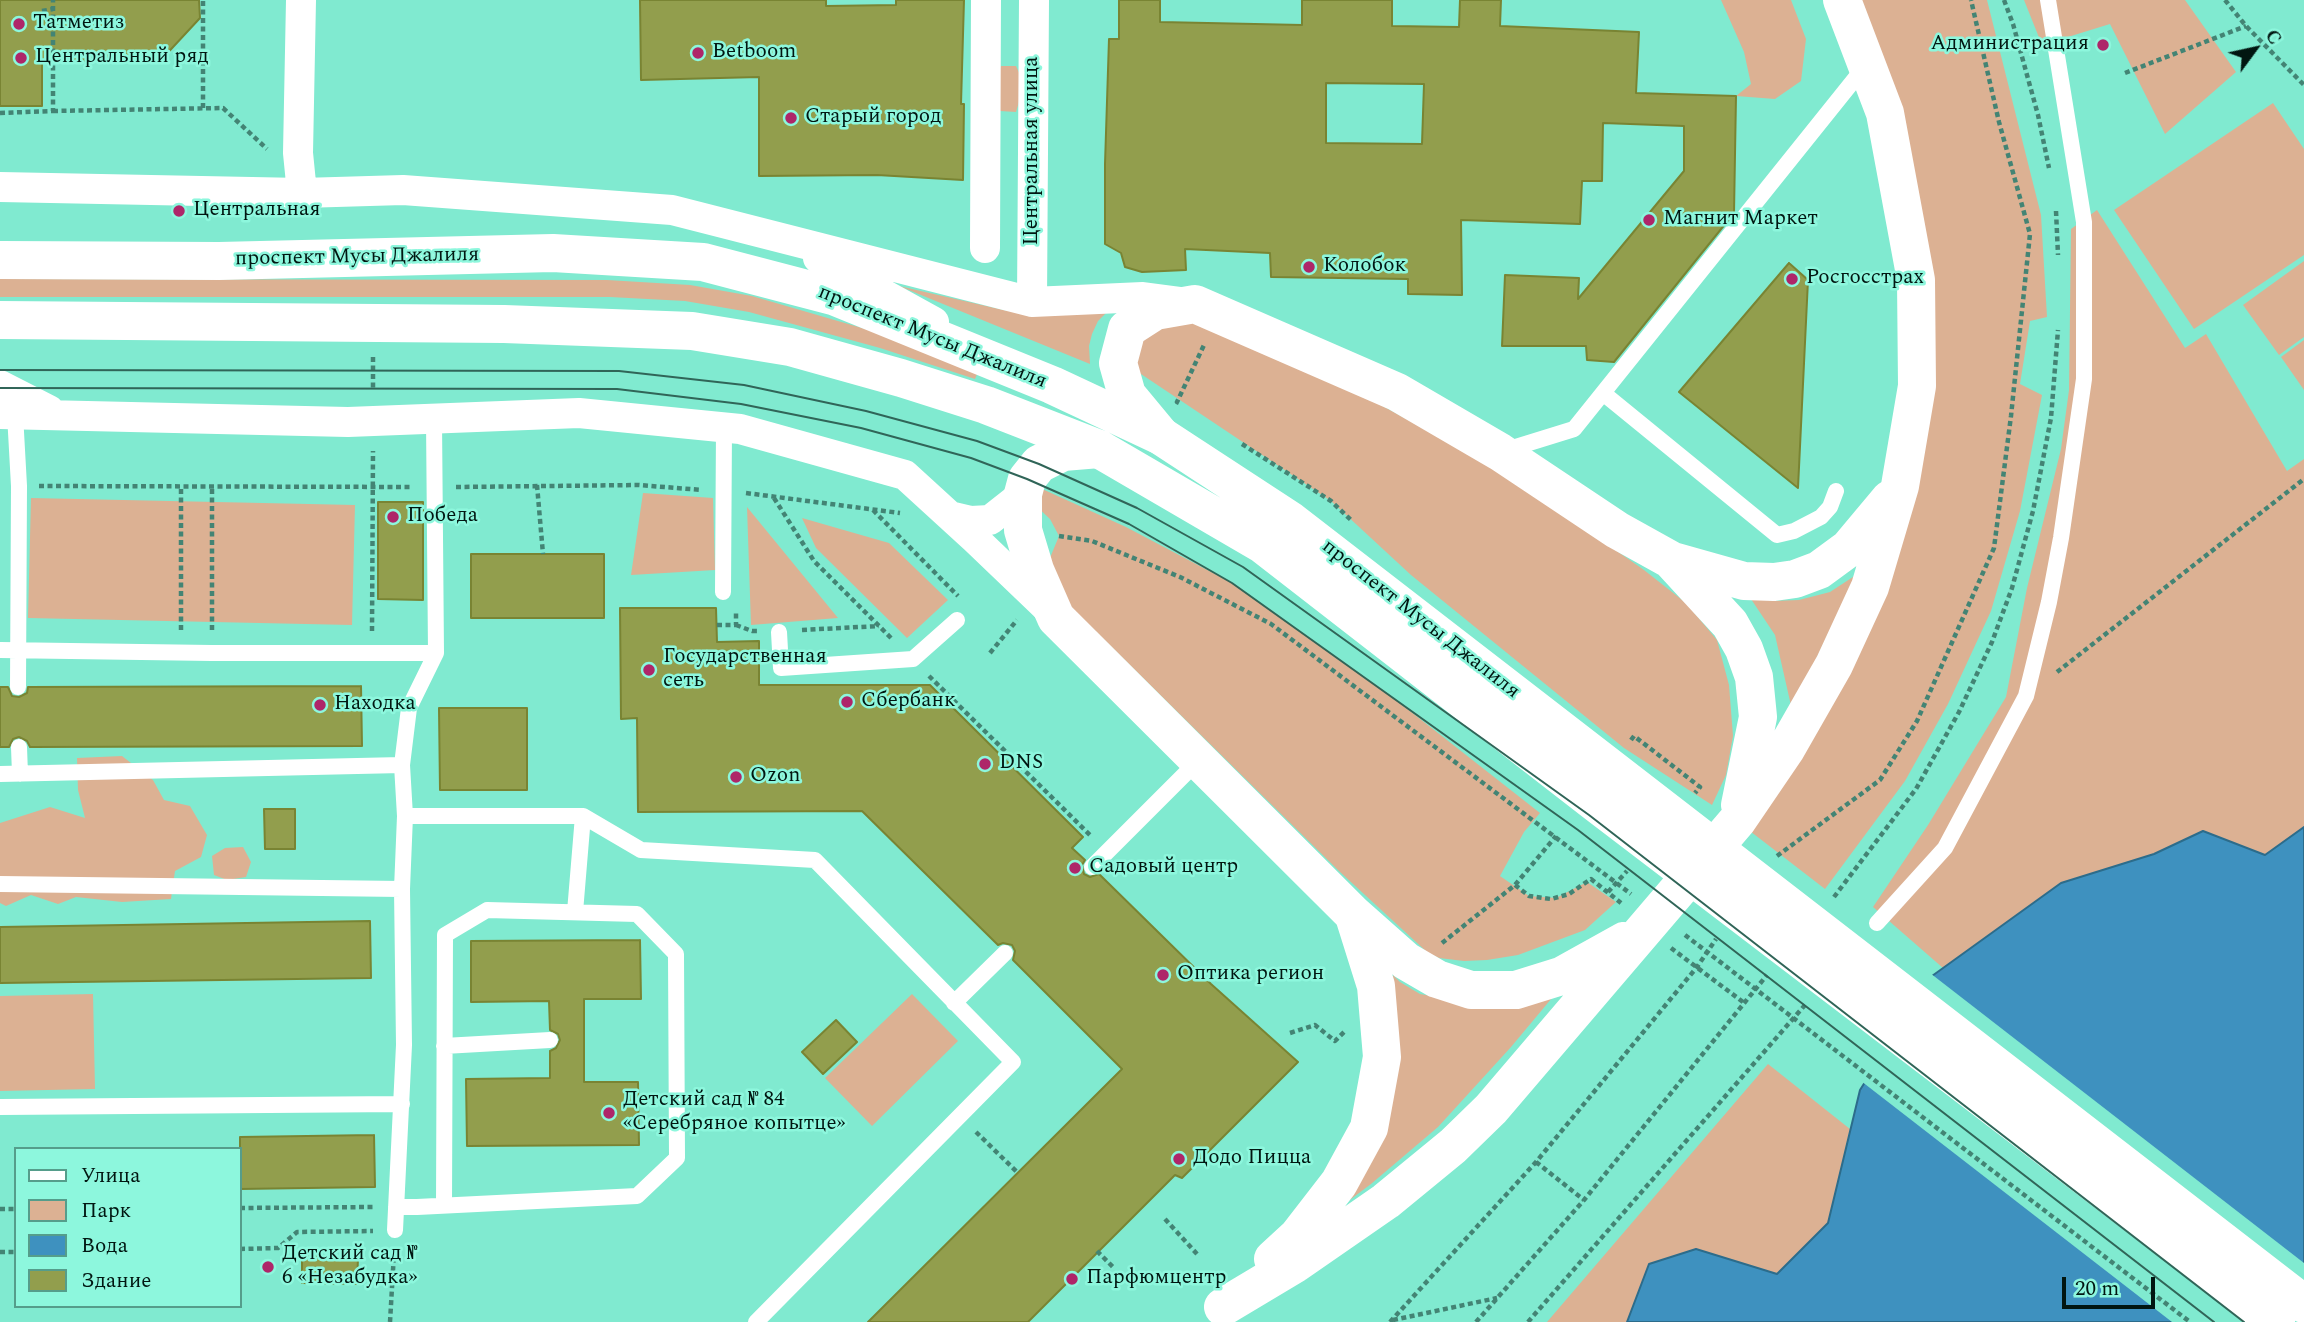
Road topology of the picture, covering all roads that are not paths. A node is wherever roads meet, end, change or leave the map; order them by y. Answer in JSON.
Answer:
{"nodes":[{"id":1,"x":301,"y":0,"type":"edge"},
{"id":2,"x":1842,"y":0,"type":"edge"},
{"id":3,"x":2048,"y":0,"type":"edge"},
{"id":4,"x":986,"y":8,"type":"edge"},
{"id":5,"x":1034,"y":8,"type":"edge"},
{"id":6,"x":986,"y":55,"type":"junction"},
{"id":7,"x":1034,"y":56,"type":"junction"},
{"id":8,"x":1867,"y":63,"type":"junction"},
{"id":9,"x":0,"y":187,"type":"edge"},
{"id":10,"x":302,"y":193,"type":"junction"},
{"id":11,"x":781,"y":238,"type":"junction"},
{"id":12,"x":985,"y":248,"type":"dead end"},
{"id":13,"x":0,"y":260,"type":"edge"},
{"id":14,"x":1032,"y":302,"type":"junction"},
{"id":15,"x":1195,"y":304,"type":"junction"},
{"id":16,"x":0,"y":320,"type":"edge"},
{"id":17,"x":0,"y":385,"type":"edge"},
{"id":18,"x":1052,"y":385,"type":"junction"},
{"id":19,"x":1602,"y":393,"type":"junction"},
{"id":20,"x":8,"y":414,"type":"edge"},
{"id":21,"x":61,"y":416,"type":"junction"},
{"id":22,"x":434,"y":420,"type":"junction"},
{"id":23,"x":724,"y":428,"type":"junction"},
{"id":24,"x":1161,"y":436,"type":"junction"},
{"id":25,"x":1099,"y":449,"type":"junction"},
{"id":26,"x":1500,"y":452,"type":"junction"},
{"id":27,"x":1900,"y":486,"type":"junction"},
{"id":28,"x":1836,"y":491,"type":"dead end"},
{"id":29,"x":1023,"y":494,"type":"junction"},
{"id":30,"x":950,"y":516,"type":"junction"},
{"id":31,"x":1671,"y":561,"type":"junction"},
{"id":32,"x":723,"y":592,"type":"dead end"},
{"id":33,"x":1047,"y":608,"type":"junction"},
{"id":34,"x":957,"y":620,"type":"road end"},
{"id":35,"x":779,"y":632,"type":"road end"},
{"id":36,"x":0,"y":650,"type":"edge"},
{"id":37,"x":18,"y":650,"type":"junction"},
{"id":38,"x":436,"y":653,"type":"junction"},
{"id":39,"x":18,"y":687,"type":"dead end"},
{"id":40,"x":19,"y":747,"type":"dead end"},
{"id":41,"x":1200,"y":759,"type":"junction"},
{"id":42,"x":402,"y":765,"type":"junction"},
{"id":43,"x":0,"y":774,"type":"edge"},
{"id":44,"x":20,"y":774,"type":"junction"},
{"id":45,"x":1615,"y":774,"type":"junction"},
{"id":46,"x":405,"y":816,"type":"junction"},
{"id":47,"x":583,"y":816,"type":"junction"},
{"id":48,"x":1737,"y":821,"type":"junction"},
{"id":49,"x":1092,"y":867,"type":"dead end"},
{"id":50,"x":0,"y":884,"type":"edge"},
{"id":51,"x":402,"y":889,"type":"junction"},
{"id":52,"x":575,"y":912,"type":"junction"},
{"id":53,"x":1353,"y":914,"type":"junction"},
{"id":54,"x":1651,"y":917,"type":"junction"},
{"id":55,"x":1877,"y":923,"type":"dead end"},
{"id":56,"x":1005,"y":953,"type":"dead end"},
{"id":57,"x":954,"y":1003,"type":"junction"},
{"id":58,"x":550,"y":1040,"type":"dead end"},
{"id":59,"x":444,"y":1046,"type":"junction"},
{"id":60,"x":402,"y":1104,"type":"junction"},
{"id":61,"x":0,"y":1107,"type":"edge"},
{"id":62,"x":444,"y":1205,"type":"junction"},
{"id":63,"x":396,"y":1207,"type":"junction"},
{"id":64,"x":395,"y":1230,"type":"road end"},
{"id":65,"x":2304,"y":1304,"type":"edge"},
{"id":66,"x":1216,"y":1315,"type":"edge"},
{"id":67,"x":756,"y":1322,"type":"edge"},
{"id":68,"x":2276,"y":1322,"type":"edge"}],
"edges":[{"from":1,"to":10,"type":"street"},
{"from":2,"to":8,"type":"main road"},
{"from":3,"to":55,"type":"lane"},
{"from":4,"to":5,"type":"street"},
{"from":4,"to":6,"type":"street"},
{"from":5,"to":7,"type":"street","name":"Центральная улица"},
{"from":6,"to":7,"type":"street"},
{"from":6,"to":12,"type":"street"},
{"from":7,"to":14,"type":"street","name":"Центральная улица"},
{"from":8,"to":19,"type":"lane"},
{"from":8,"to":27,"type":"main road"},
{"from":9,"to":10,"type":"street"},
{"from":10,"to":11,"type":"street"},
{"from":11,"to":14,"type":"street"},
{"from":11,"to":18,"type":"street"},
{"from":13,"to":18,"type":"main road","name":"проспект Мусы Джалиля"},
{"from":14,"to":15,"type":"street"},
{"from":15,"to":24,"type":"main road"},
{"from":15,"to":26,"type":"main road"},
{"from":16,"to":25,"type":"main road","name":"проспект Мусы Джалиля"},
{"from":17,"to":21,"type":"street"},
{"from":18,"to":24,"type":"main road","name":"проспект Мусы Джалиля"},
{"from":19,"to":26,"type":"lane"},
{"from":19,"to":28,"type":"lane"},
{"from":20,"to":21,"type":"street"},
{"from":20,"to":37,"type":"lane"},
{"from":21,"to":22,"type":"street"},
{"from":22,"to":23,"type":"street"},
{"from":22,"to":38,"type":"lane"},
{"from":23,"to":30,"type":"street"},
{"from":23,"to":32,"type":"lane"},
{"from":24,"to":45,"type":"main road","name":"проспект Мусы Джалиля"},
{"from":25,"to":29,"type":"main road"},
{"from":25,"to":45,"type":"main road","name":"проспект Мусы Джалиля"},
{"from":26,"to":31,"type":"main road"},
{"from":27,"to":31,"type":"main road"},
{"from":27,"to":48,"type":"main road"},
{"from":29,"to":30,"type":"street"},
{"from":29,"to":33,"type":"main road"},
{"from":30,"to":33,"type":"street"},
{"from":31,"to":48,"type":"main road"},
{"from":33,"to":41,"type":"main road"},
{"from":34,"to":35,"type":"lane"},
{"from":36,"to":37,"type":"lane"},
{"from":37,"to":38,"type":"lane"},
{"from":37,"to":39,"type":"lane"},
{"from":38,"to":42,"type":"lane"},
{"from":40,"to":44,"type":"lane"},
{"from":41,"to":49,"type":"lane"},
{"from":41,"to":53,"type":"main road"},
{"from":42,"to":44,"type":"lane"},
{"from":42,"to":46,"type":"lane"},
{"from":43,"to":44,"type":"lane"},
{"from":45,"to":65,"type":"main road"},
{"from":45,"to":68,"type":"main road"},
{"from":46,"to":47,"type":"lane"},
{"from":46,"to":51,"type":"lane"},
{"from":47,"to":52,"type":"lane"},
{"from":47,"to":57,"type":"lane"},
{"from":48,"to":54,"type":"main road"},
{"from":50,"to":51,"type":"lane"},
{"from":51,"to":60,"type":"lane"},
{"from":52,"to":59,"type":"lane"},
{"from":52,"to":62,"type":"lane"},
{"from":53,"to":54,"type":"main road"},
{"from":53,"to":66,"type":"main road"},
{"from":54,"to":66,"type":"main road"},
{"from":56,"to":57,"type":"lane"},
{"from":57,"to":67,"type":"lane"},
{"from":58,"to":59,"type":"lane"},
{"from":59,"to":62,"type":"lane"},
{"from":60,"to":61,"type":"lane"},
{"from":60,"to":63,"type":"lane"},
{"from":62,"to":63,"type":"lane"},
{"from":63,"to":64,"type":"lane"}]}
